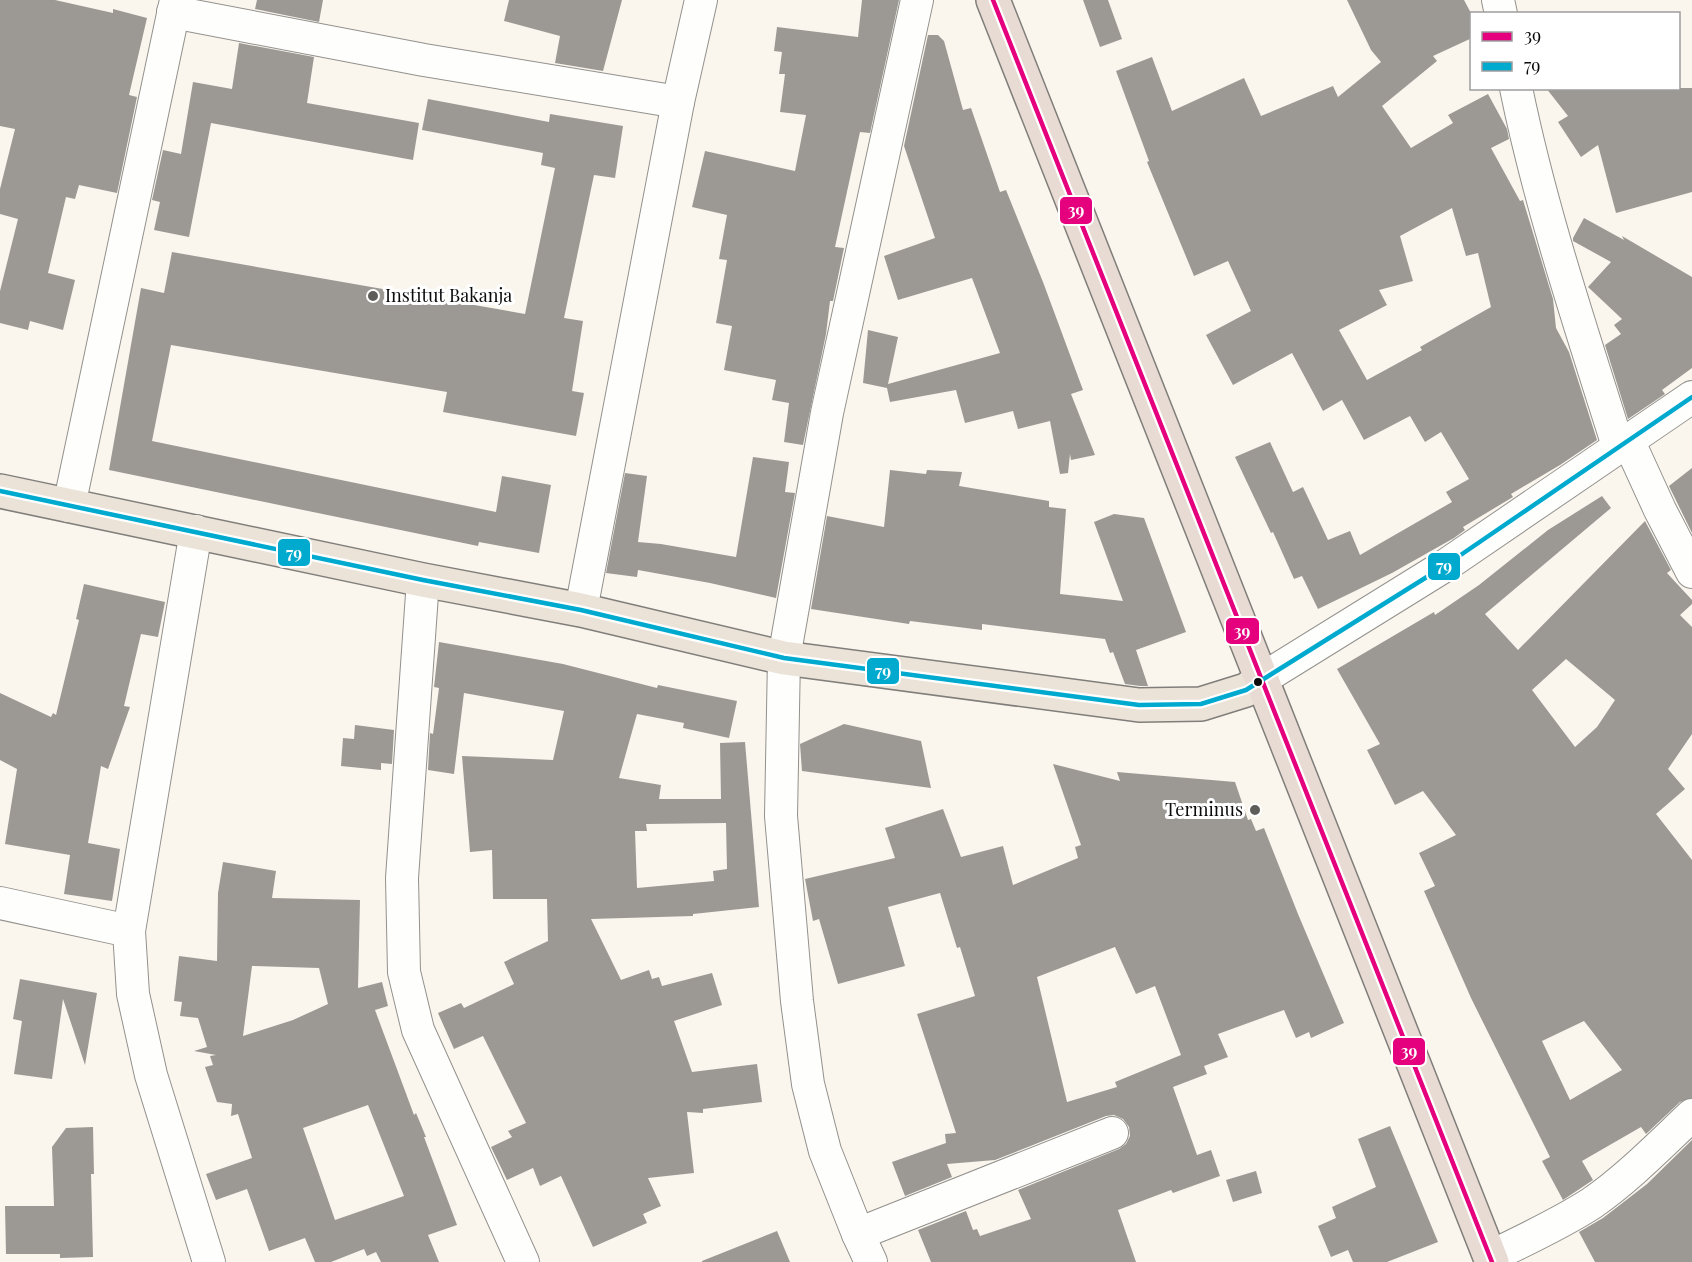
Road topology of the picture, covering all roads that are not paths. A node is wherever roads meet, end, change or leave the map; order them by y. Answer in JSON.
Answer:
{"nodes":[{"id":1,"x":701,"y":0,"type":"edge"},
{"id":2,"x":917,"y":0,"type":"edge"},
{"id":3,"x":993,"y":0,"type":"edge"},
{"id":4,"x":175,"y":6,"type":"edge"},
{"id":5,"x":1516,"y":90,"type":"edge"},
{"id":6,"x":678,"y":102,"type":"junction"},
{"id":7,"x":1692,"y":397,"type":"edge"},
{"id":8,"x":1623,"y":443,"type":"junction"},
{"id":9,"x":0,"y":491,"type":"edge"},
{"id":10,"x":69,"y":506,"type":"junction"},
{"id":11,"x":196,"y":531,"type":"junction"},
{"id":12,"x":1692,"y":572,"type":"edge"},
{"id":13,"x":423,"y":580,"type":"junction"},
{"id":14,"x":581,"y":610,"type":"junction"},
{"id":15,"x":784,"y":658,"type":"junction"},
{"id":16,"x":1262,"y":679,"type":"junction"},
{"id":17,"x":0,"y":903,"type":"edge"},
{"id":18,"x":129,"y":931,"type":"junction"},
{"id":19,"x":1692,"y":1115,"type":"edge"},
{"id":20,"x":1112,"y":1133,"type":"dead end"},
{"id":21,"x":864,"y":1248,"type":"edge"},
{"id":22,"x":1491,"y":1260,"type":"edge"},
{"id":23,"x":209,"y":1262,"type":"edge"},
{"id":24,"x":523,"y":1262,"type":"edge"}],
"edges":[{"from":1,"to":6,"type":"street"},
{"from":2,"to":15,"type":"street"},
{"from":3,"to":16,"type":"highway"},
{"from":4,"to":6,"type":"street"},
{"from":4,"to":10,"type":"street"},
{"from":5,"to":8,"type":"street"},
{"from":6,"to":14,"type":"street"},
{"from":7,"to":8,"type":"street"},
{"from":8,"to":12,"type":"street"},
{"from":8,"to":16,"type":"street"},
{"from":9,"to":10,"type":"main road"},
{"from":10,"to":11,"type":"main road"},
{"from":11,"to":13,"type":"main road"},
{"from":11,"to":18,"type":"street"},
{"from":13,"to":14,"type":"main road"},
{"from":13,"to":24,"type":"street"},
{"from":14,"to":15,"type":"main road"},
{"from":15,"to":16,"type":"main road"},
{"from":15,"to":21,"type":"street"},
{"from":16,"to":22,"type":"highway"},
{"from":17,"to":18,"type":"street"},
{"from":18,"to":23,"type":"street"},
{"from":19,"to":22,"type":"street"},
{"from":20,"to":21,"type":"street"}]}
